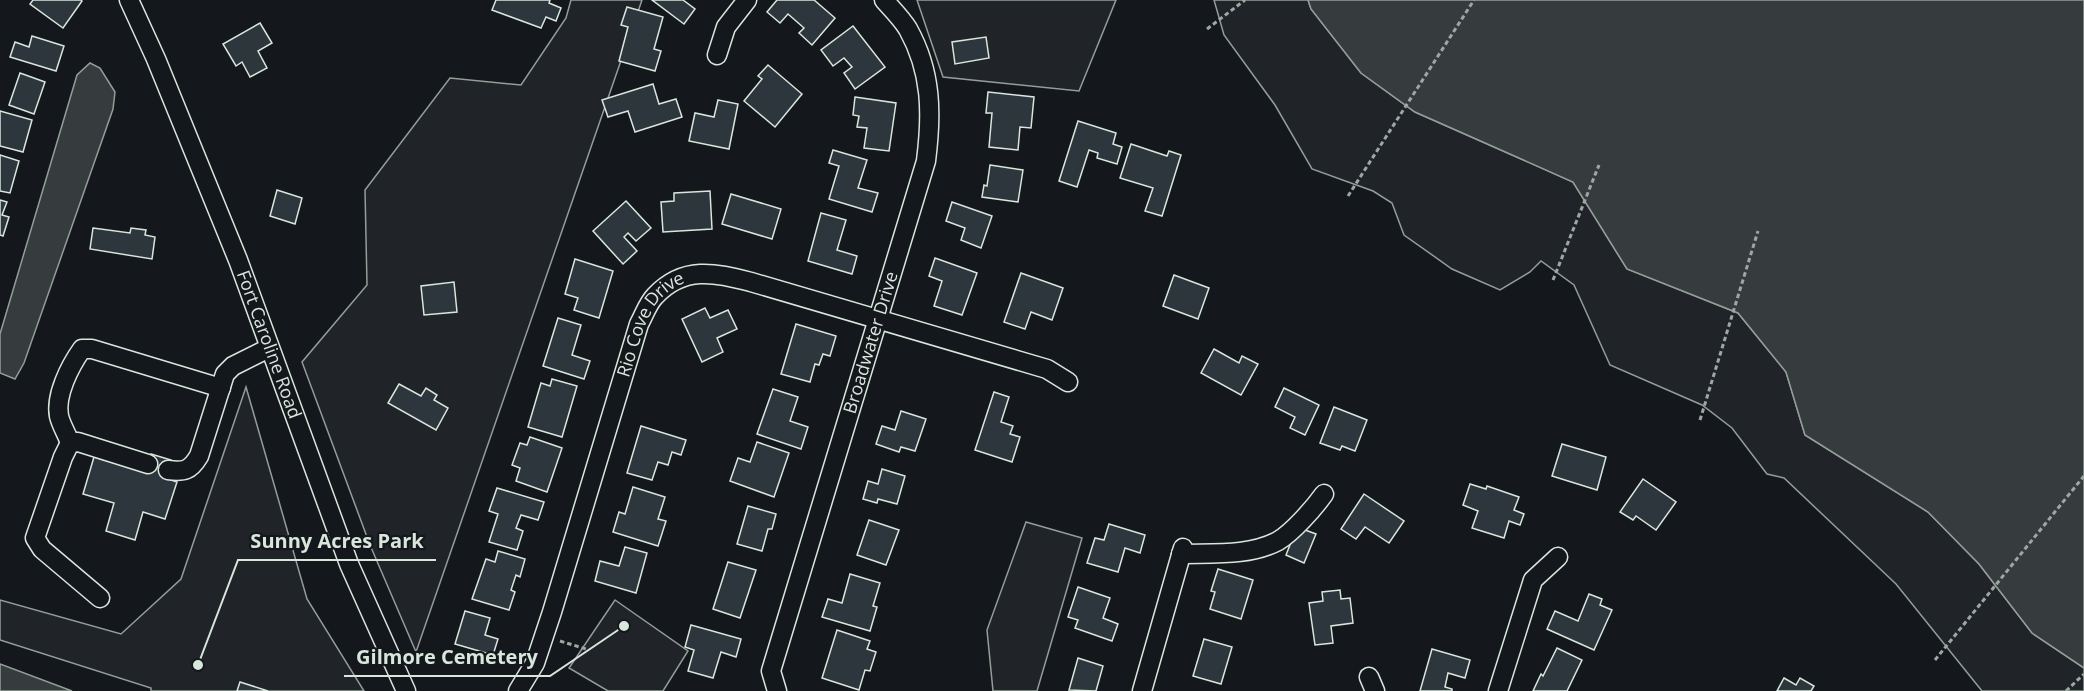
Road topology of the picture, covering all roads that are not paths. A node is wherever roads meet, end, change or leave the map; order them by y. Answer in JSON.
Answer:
{"nodes":[{"id":1,"x":129,"y":0,"type":"edge"},
{"id":2,"x":747,"y":0,"type":"edge"},
{"id":3,"x":884,"y":0,"type":"edge"},
{"id":4,"x":717,"y":55,"type":"dead end"},
{"id":5,"x":877,"y":318,"type":"junction"},
{"id":6,"x":269,"y":348,"type":"junction"},
{"id":7,"x":1068,"y":382,"type":"dead end"},
{"id":8,"x":221,"y":388,"type":"junction"},
{"id":9,"x":70,"y":443,"type":"junction"},
{"id":10,"x":148,"y":464,"type":"dead end"},
{"id":11,"x":168,"y":470,"type":"dead end"},
{"id":12,"x":1324,"y":494,"type":"dead end"},
{"id":13,"x":1558,"y":557,"type":"dead end"},
{"id":14,"x":100,"y":598,"type":"dead end"},
{"id":15,"x":406,"y":691,"type":"edge"},
{"id":16,"x":518,"y":691,"type":"edge"},
{"id":17,"x":777,"y":691,"type":"edge"},
{"id":18,"x":1142,"y":691,"type":"edge"},
{"id":19,"x":1498,"y":691,"type":"edge"}],
"edges":[{"from":1,"to":6,"type":"street","name":"Fort Caroline Road"},
{"from":2,"to":4,"type":"street"},
{"from":3,"to":5,"type":"street","name":"Broadwater Drive"},
{"from":5,"to":7,"type":"street","name":"Rio Cove Drive"},
{"from":5,"to":16,"type":"street","name":"Rio Cove Drive"},
{"from":5,"to":17,"type":"street","name":"Broadwater Drive"},
{"from":6,"to":8,"type":"street"},
{"from":6,"to":15,"type":"street","name":"Fort Caroline Road"},
{"from":8,"to":9,"type":"street"},
{"from":8,"to":11,"type":"street"},
{"from":9,"to":10,"type":"street"},
{"from":9,"to":14,"type":"street"},
{"from":12,"to":18,"type":"street"},
{"from":13,"to":19,"type":"street"}]}
